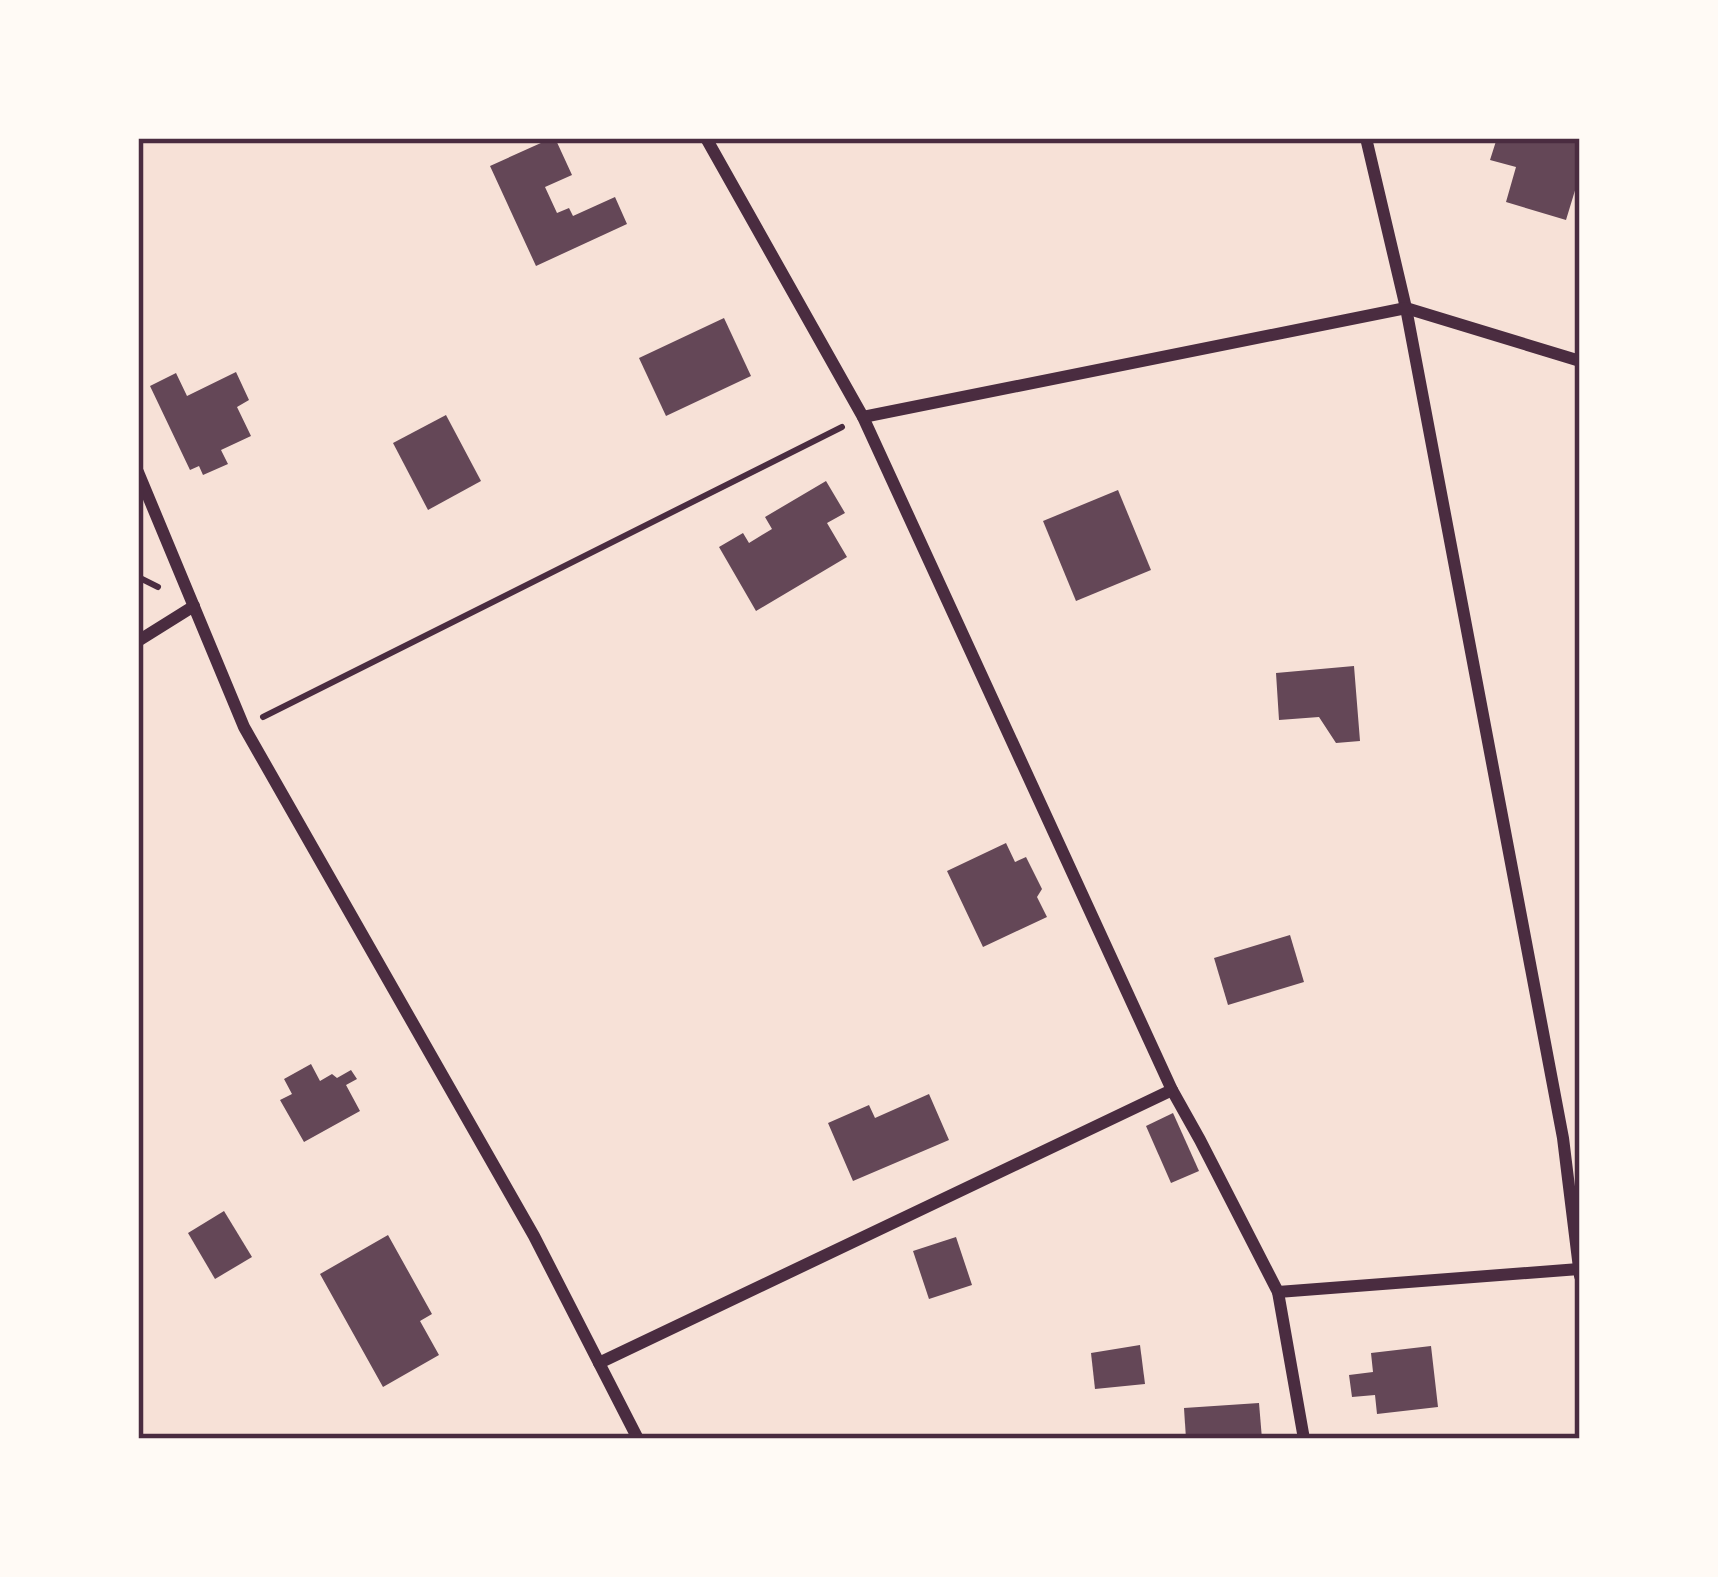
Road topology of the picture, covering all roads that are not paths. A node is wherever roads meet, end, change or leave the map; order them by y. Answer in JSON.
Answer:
{"nodes":[{"id":1,"x":706,"y":138,"type":"edge"},
{"id":2,"x":1366,"y":138,"type":"edge"},
{"id":3,"x":1406,"y":308,"type":"junction"},
{"id":4,"x":1580,"y":362,"type":"edge"},
{"id":5,"x":863,"y":417,"type":"junction"},
{"id":6,"x":138,"y":472,"type":"edge"},
{"id":7,"x":194,"y":606,"type":"junction"},
{"id":8,"x":138,"y":641,"type":"edge"},
{"id":9,"x":1172,"y":1090,"type":"junction"},
{"id":10,"x":1580,"y":1273,"type":"edge"},
{"id":11,"x":1278,"y":1292,"type":"junction"},
{"id":12,"x":598,"y":1363,"type":"junction"},
{"id":13,"x":638,"y":1439,"type":"edge"},
{"id":14,"x":1304,"y":1439,"type":"edge"}],
"edges":[{"from":1,"to":5,"type":"street"},
{"from":2,"to":3,"type":"street"},
{"from":3,"to":4,"type":"street"},
{"from":3,"to":5,"type":"street"},
{"from":3,"to":10,"type":"street"},
{"from":5,"to":9,"type":"street"},
{"from":6,"to":7,"type":"street"},
{"from":7,"to":8,"type":"street"},
{"from":7,"to":12,"type":"street"},
{"from":9,"to":11,"type":"street"},
{"from":9,"to":12,"type":"street"},
{"from":10,"to":11,"type":"street"},
{"from":11,"to":14,"type":"street"},
{"from":12,"to":13,"type":"street"}]}
